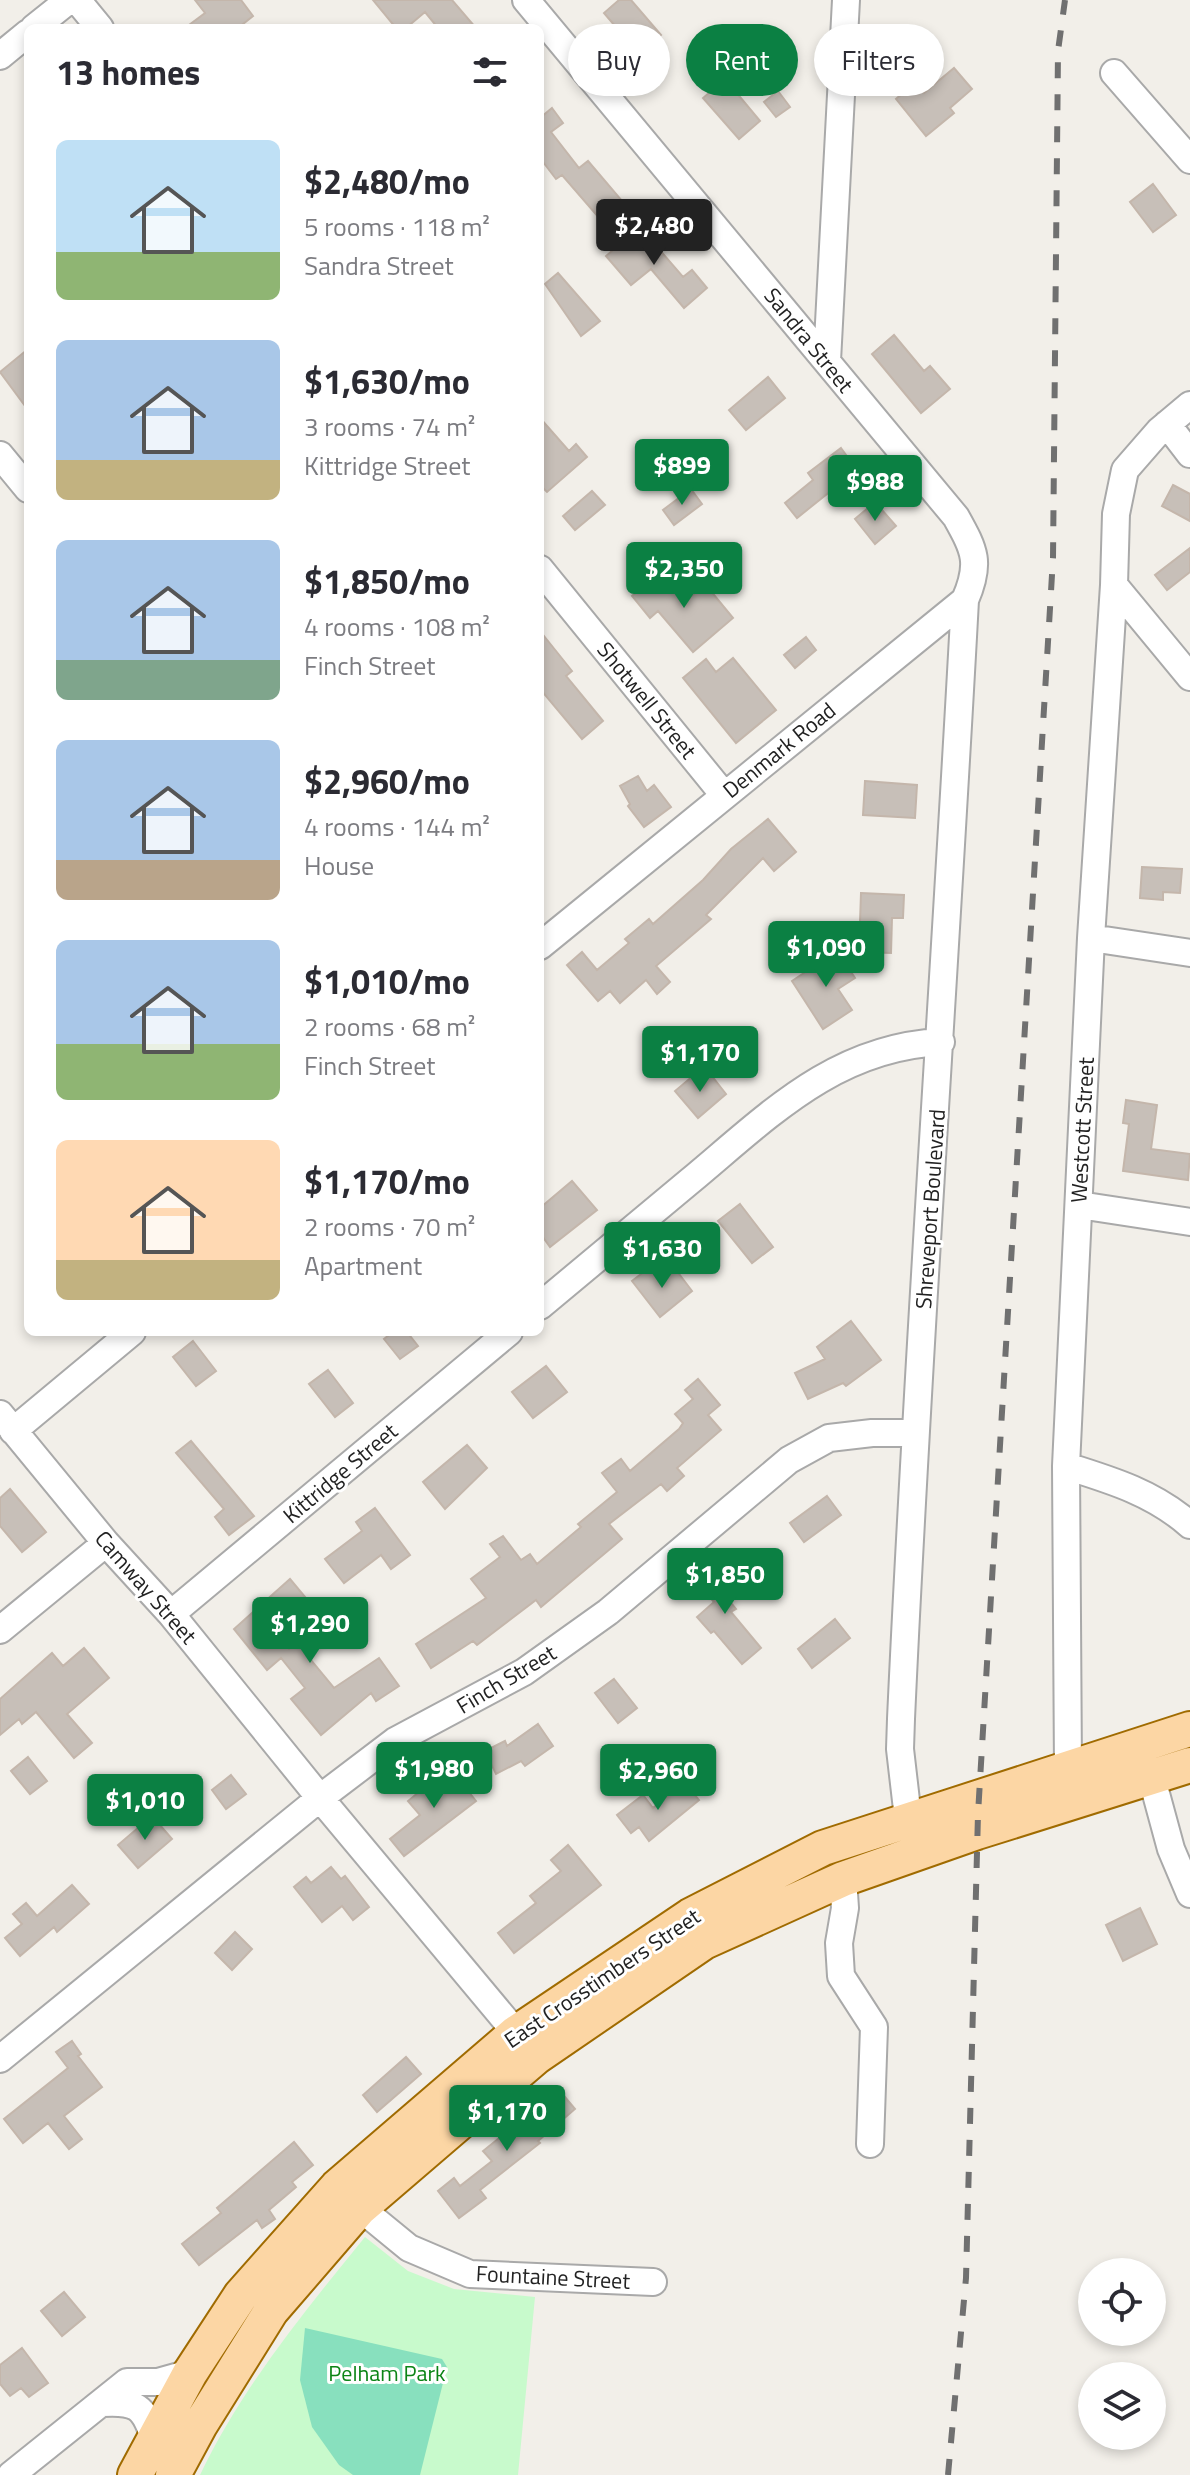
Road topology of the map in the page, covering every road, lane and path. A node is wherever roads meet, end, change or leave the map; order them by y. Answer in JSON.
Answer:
{"nodes":[{"id":1,"x":69,"y":0,"type":"edge"},
{"id":2,"x":77,"y":0,"type":"edge"},
{"id":3,"x":526,"y":0,"type":"edge"},
{"id":4,"x":846,"y":0,"type":"edge"},
{"id":5,"x":39,"y":24,"type":"edge"},
{"id":6,"x":97,"y":24,"type":"edge"},
{"id":7,"x":24,"y":36,"type":"edge"},
{"id":8,"x":0,"y":56,"type":"edge"},
{"id":9,"x":1114,"y":73,"type":"dead end"},
{"id":10,"x":1190,"y":160,"type":"edge"},
{"id":11,"x":827,"y":361,"type":"junction"},
{"id":12,"x":1190,"y":405,"type":"edge"},
{"id":13,"x":1167,"y":424,"type":"junction"},
{"id":14,"x":1190,"y":454,"type":"edge"},
{"id":15,"x":0,"y":455,"type":"edge"},
{"id":16,"x":24,"y":484,"type":"edge"},
{"id":17,"x":544,"y":574,"type":"edge"},
{"id":18,"x":1114,"y":585,"type":"junction"},
{"id":19,"x":965,"y":600,"type":"junction"},
{"id":20,"x":1190,"y":677,"type":"edge"},
{"id":21,"x":724,"y":795,"type":"junction"},
{"id":22,"x":1091,"y":938,"type":"junction"},
{"id":23,"x":544,"y":943,"type":"edge"},
{"id":24,"x":1190,"y":953,"type":"edge"},
{"id":25,"x":941,"y":1042,"type":"junction"},
{"id":26,"x":1079,"y":1205,"type":"junction"},
{"id":27,"x":1190,"y":1222,"type":"edge"},
{"id":28,"x":544,"y":1303,"type":"edge"},
{"id":29,"x":126,"y":1336,"type":"edge"},
{"id":30,"x":504,"y":1336,"type":"edge"},
{"id":31,"x":7,"y":1422,"type":"edge"},
{"id":32,"x":914,"y":1433,"type":"junction"},
{"id":33,"x":1066,"y":1466,"type":"junction"},
{"id":34,"x":1190,"y":1525,"type":"edge"},
{"id":35,"x":106,"y":1543,"type":"junction"},
{"id":36,"x":171,"y":1614,"type":"junction"},
{"id":37,"x":0,"y":1630,"type":"edge"},
{"id":38,"x":1190,"y":1729,"type":"edge"},
{"id":39,"x":1190,"y":1765,"type":"edge"},
{"id":40,"x":1068,"y":1769,"type":"junction"},
{"id":41,"x":1152,"y":1779,"type":"junction"},
{"id":42,"x":320,"y":1798,"type":"junction"},
{"id":43,"x":908,"y":1818,"type":"junction"},
{"id":44,"x":843,"y":1879,"type":"junction"},
{"id":45,"x":1190,"y":1894,"type":"edge"},
{"id":46,"x":526,"y":2045,"type":"junction"},
{"id":47,"x":0,"y":2059,"type":"edge"},
{"id":48,"x":870,"y":2144,"type":"dead end"},
{"id":49,"x":348,"y":2198,"type":"junction"},
{"id":50,"x":653,"y":2282,"type":"dead end"},
{"id":51,"x":190,"y":2373,"type":"junction"},
{"id":52,"x":102,"y":2403,"type":"junction"},
{"id":53,"x":154,"y":2438,"type":"junction"},
{"id":54,"x":11,"y":2475,"type":"edge"},
{"id":55,"x":135,"y":2475,"type":"edge"},
{"id":56,"x":173,"y":2475,"type":"edge"}],
"edges":[{"from":1,"to":5,"type":"street"},
{"from":2,"to":6,"type":"street"},
{"from":3,"to":11,"type":"street","name":"Sandra Street"},
{"from":4,"to":11,"type":"street"},
{"from":7,"to":8,"type":"street"},
{"from":9,"to":10,"type":"street"},
{"from":11,"to":19,"type":"street","name":"Sandra Street"},
{"from":12,"to":13,"type":"street"},
{"from":13,"to":14,"type":"street"},
{"from":13,"to":18,"type":"street","name":"Westcott Street"},
{"from":15,"to":16,"type":"street"},
{"from":17,"to":21,"type":"street","name":"Shotwell Street"},
{"from":18,"to":20,"type":"street"},
{"from":18,"to":22,"type":"street","name":"Westcott Street"},
{"from":19,"to":21,"type":"street","name":"Denmark Road"},
{"from":19,"to":25,"type":"street","name":"Shreveport Boulevard"},
{"from":21,"to":23,"type":"street","name":"Denmark Road"},
{"from":22,"to":24,"type":"street"},
{"from":22,"to":26,"type":"street","name":"Westcott Street"},
{"from":25,"to":28,"type":"street"},
{"from":25,"to":32,"type":"street","name":"Shreveport Boulevard"},
{"from":26,"to":27,"type":"street"},
{"from":26,"to":33,"type":"street","name":"Westcott Street"},
{"from":29,"to":31,"type":"street"},
{"from":30,"to":36,"type":"street","name":"Kittridge Street"},
{"from":31,"to":35,"type":"street","name":"Camway Street"},
{"from":32,"to":42,"type":"street","name":"Finch Street"},
{"from":32,"to":43,"type":"street","name":"Shreveport Boulevard"},
{"from":33,"to":34,"type":"street"},
{"from":33,"to":40,"type":"street","name":"Westcott Street"},
{"from":35,"to":36,"type":"street","name":"Camway Street"},
{"from":35,"to":37,"type":"street"},
{"from":36,"to":42,"type":"street","name":"Camway Street"},
{"from":38,"to":40,"type":"main road","name":"East Crosstimbers Street"},
{"from":39,"to":41,"type":"main road","name":"East Crosstimbers Street"},
{"from":40,"to":43,"type":"main road","name":"East Crosstimbers Street"},
{"from":41,"to":44,"type":"main road","name":"East Crosstimbers Street"},
{"from":41,"to":45,"type":"street"},
{"from":42,"to":46,"type":"street","name":"Camway Street"},
{"from":42,"to":47,"type":"street","name":"Finch Street"},
{"from":43,"to":46,"type":"main road","name":"East Crosstimbers Street"},
{"from":44,"to":46,"type":"main road","name":"East Crosstimbers Street"},
{"from":44,"to":48,"type":"street"},
{"from":46,"to":49,"type":"main road","name":"East Crosstimbers Street"},
{"from":49,"to":50,"type":"street","name":"Fountaine Street"},
{"from":49,"to":51,"type":"main road","name":"East Crosstimbers Street"},
{"from":49,"to":56,"type":"main road","name":"East Crosstimbers Street"},
{"from":51,"to":52,"type":"street"},
{"from":51,"to":53,"type":"main road","name":"East Crosstimbers Street"},
{"from":52,"to":53,"type":"street"},
{"from":52,"to":54,"type":"street"},
{"from":53,"to":55,"type":"main road","name":"East Crosstimbers Street"}]}
